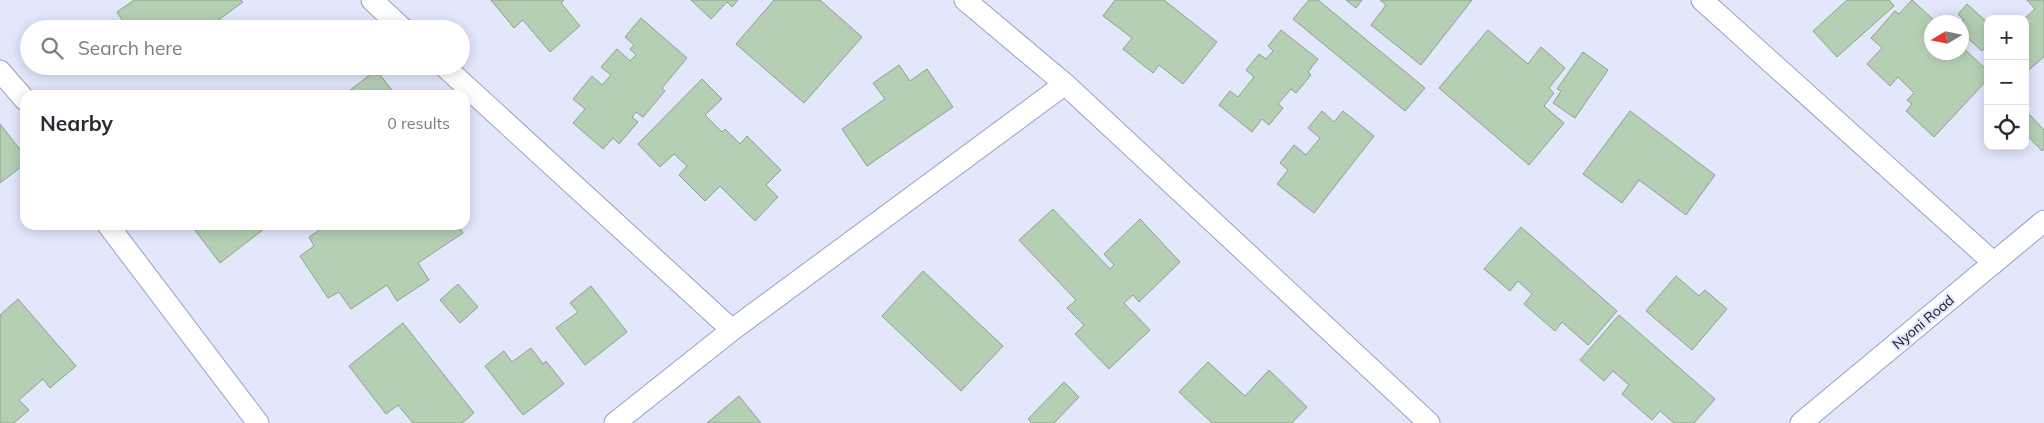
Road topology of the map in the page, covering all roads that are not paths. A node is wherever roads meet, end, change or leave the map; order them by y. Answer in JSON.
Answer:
{"nodes":[{"id":1,"x":372,"y":0,"type":"edge"},
{"id":2,"x":965,"y":0,"type":"edge"},
{"id":3,"x":1702,"y":0,"type":"edge"},
{"id":4,"x":393,"y":20,"type":"edge"},
{"id":5,"x":0,"y":71,"type":"edge"},
{"id":6,"x":454,"y":75,"type":"edge"},
{"id":7,"x":1065,"y":84,"type":"junction"},
{"id":8,"x":20,"y":94,"type":"edge"},
{"id":9,"x":2044,"y":221,"type":"edge"},
{"id":10,"x":112,"y":230,"type":"edge"},
{"id":11,"x":1994,"y":263,"type":"junction"},
{"id":12,"x":732,"y":330,"type":"junction"},
{"id":13,"x":258,"y":423,"type":"edge"},
{"id":14,"x":615,"y":423,"type":"edge"},
{"id":15,"x":1429,"y":423,"type":"edge"},
{"id":16,"x":1801,"y":423,"type":"edge"}],
"edges":[{"from":1,"to":4,"type":"street"},
{"from":2,"to":7,"type":"street"},
{"from":3,"to":11,"type":"street"},
{"from":5,"to":8,"type":"street"},
{"from":6,"to":12,"type":"street"},
{"from":7,"to":12,"type":"street"},
{"from":7,"to":15,"type":"street"},
{"from":9,"to":11,"type":"street","name":"Nyoni Road"},
{"from":10,"to":13,"type":"street"},
{"from":11,"to":16,"type":"street","name":"Nyoni Road"},
{"from":12,"to":14,"type":"street"}]}
